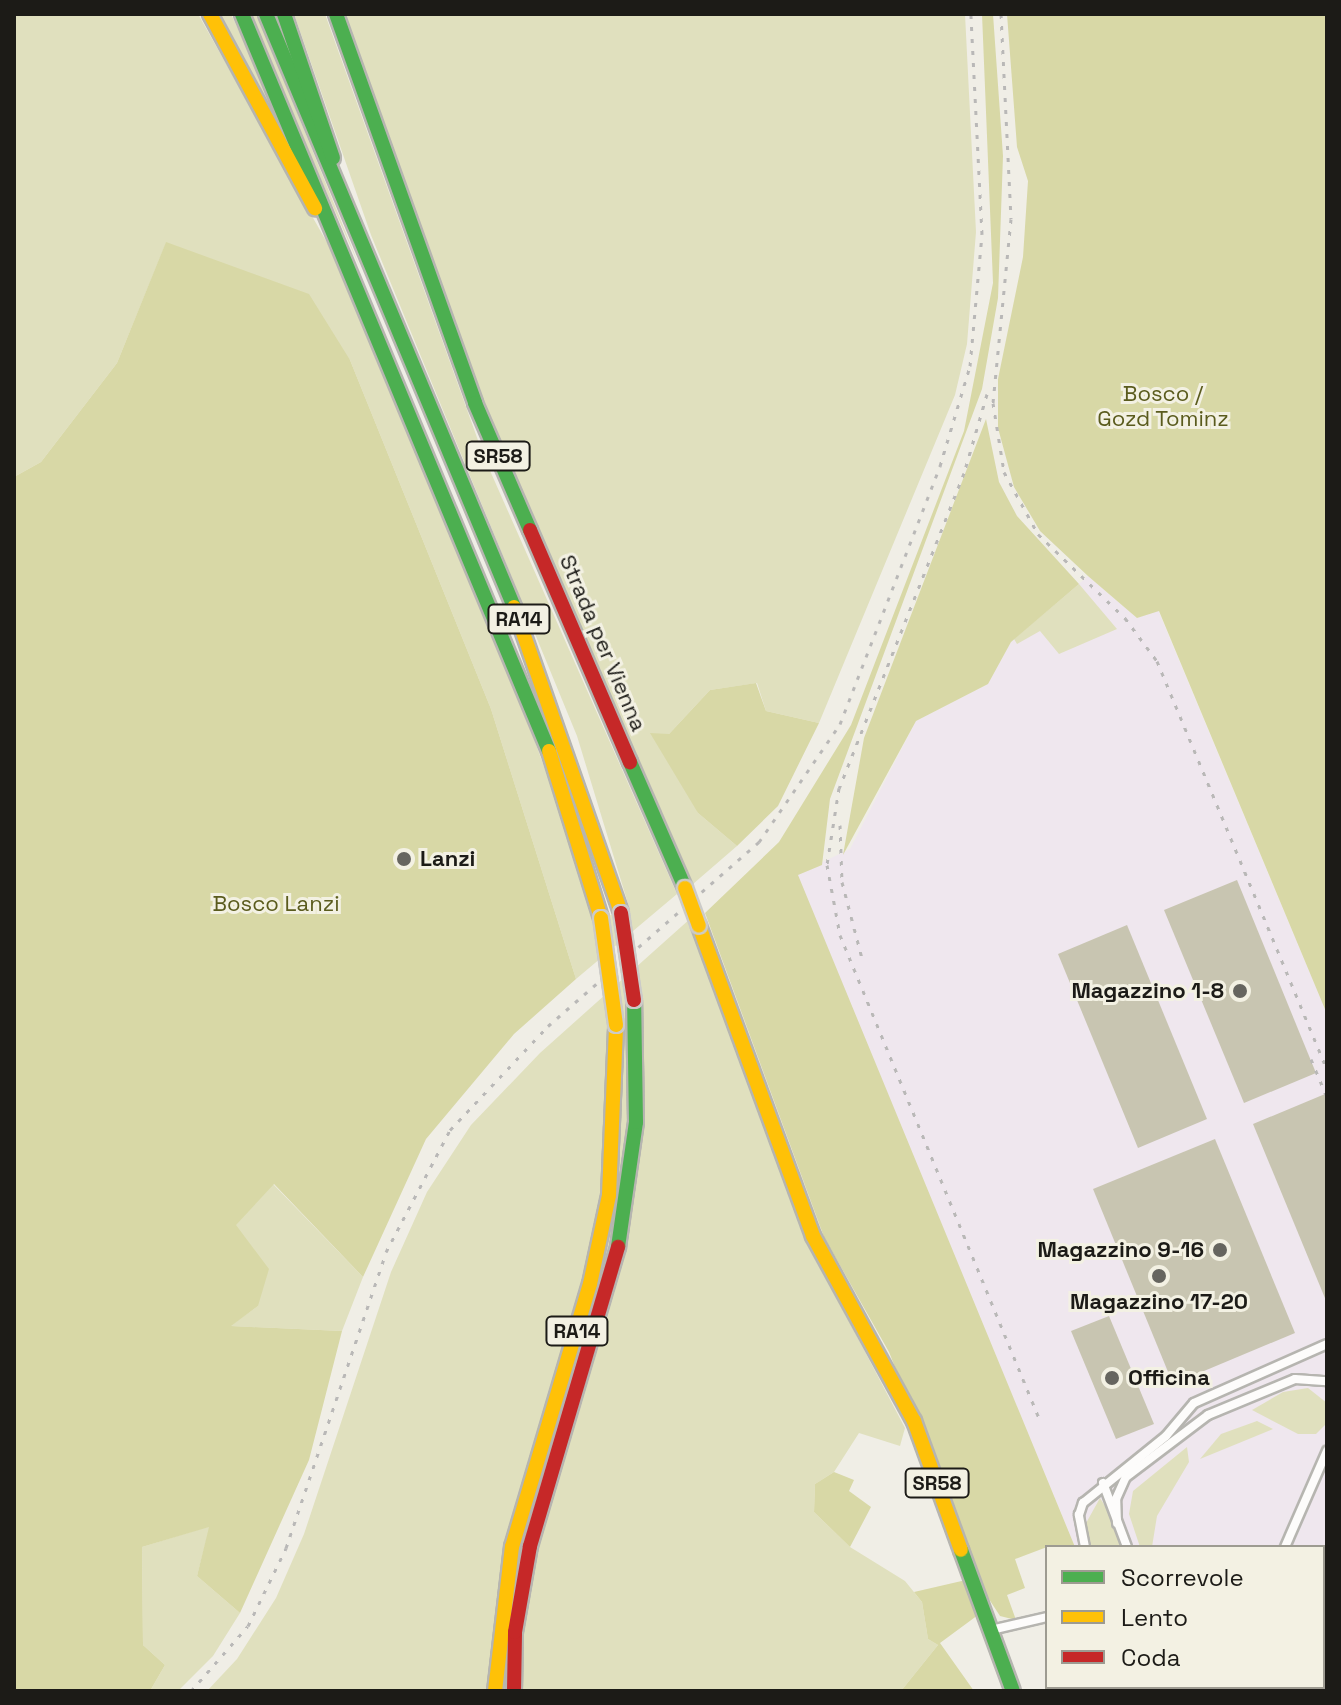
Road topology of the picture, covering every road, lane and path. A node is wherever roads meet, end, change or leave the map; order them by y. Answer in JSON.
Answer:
{"nodes":[{"id":1,"x":210,"y":14,"type":"edge"},
{"id":2,"x":242,"y":14,"type":"edge"},
{"id":3,"x":266,"y":14,"type":"edge"},
{"id":4,"x":284,"y":14,"type":"edge"},
{"id":5,"x":336,"y":14,"type":"edge"},
{"id":6,"x":363,"y":247,"type":"junction"},
{"id":7,"x":354,"y":275,"type":"junction"},
{"id":8,"x":1327,"y":1344,"type":"edge"},
{"id":9,"x":1327,"y":1381,"type":"edge"},
{"id":10,"x":1327,"y":1451,"type":"edge"},
{"id":11,"x":1103,"y":1483,"type":"junction"},
{"id":12,"x":1117,"y":1523,"type":"junction"},
{"id":13,"x":1085,"y":1545,"type":"edge"},
{"id":14,"x":1126,"y":1545,"type":"edge"},
{"id":15,"x":1286,"y":1545,"type":"edge"},
{"id":16,"x":1045,"y":1617,"type":"edge"},
{"id":17,"x":991,"y":1630,"type":"junction"},
{"id":18,"x":495,"y":1691,"type":"edge"},
{"id":19,"x":514,"y":1691,"type":"edge"},
{"id":20,"x":1013,"y":1691,"type":"edge"}],
"edges":[{"from":1,"to":7,"type":"main road"},
{"from":2,"to":7,"type":"main road"},
{"from":3,"to":6,"type":"main road"},
{"from":4,"to":6,"type":"main road"},
{"from":5,"to":17,"type":"main road","name":"Strada per Vienna","number":"SR58","bridge":true},
{"from":6,"to":19,"type":"main road","number":"RA14","bridge":true},
{"from":7,"to":18,"type":"main road","number":"RA14","bridge":true},
{"from":8,"to":11,"type":"street"},
{"from":9,"to":12,"type":"street"},
{"from":10,"to":15,"type":"street"},
{"from":11,"to":12,"type":"street"},
{"from":11,"to":13,"type":"street"},
{"from":12,"to":14,"type":"street"},
{"from":16,"to":17,"type":"street"},
{"from":17,"to":20,"type":"main road","number":"SR58"}]}
